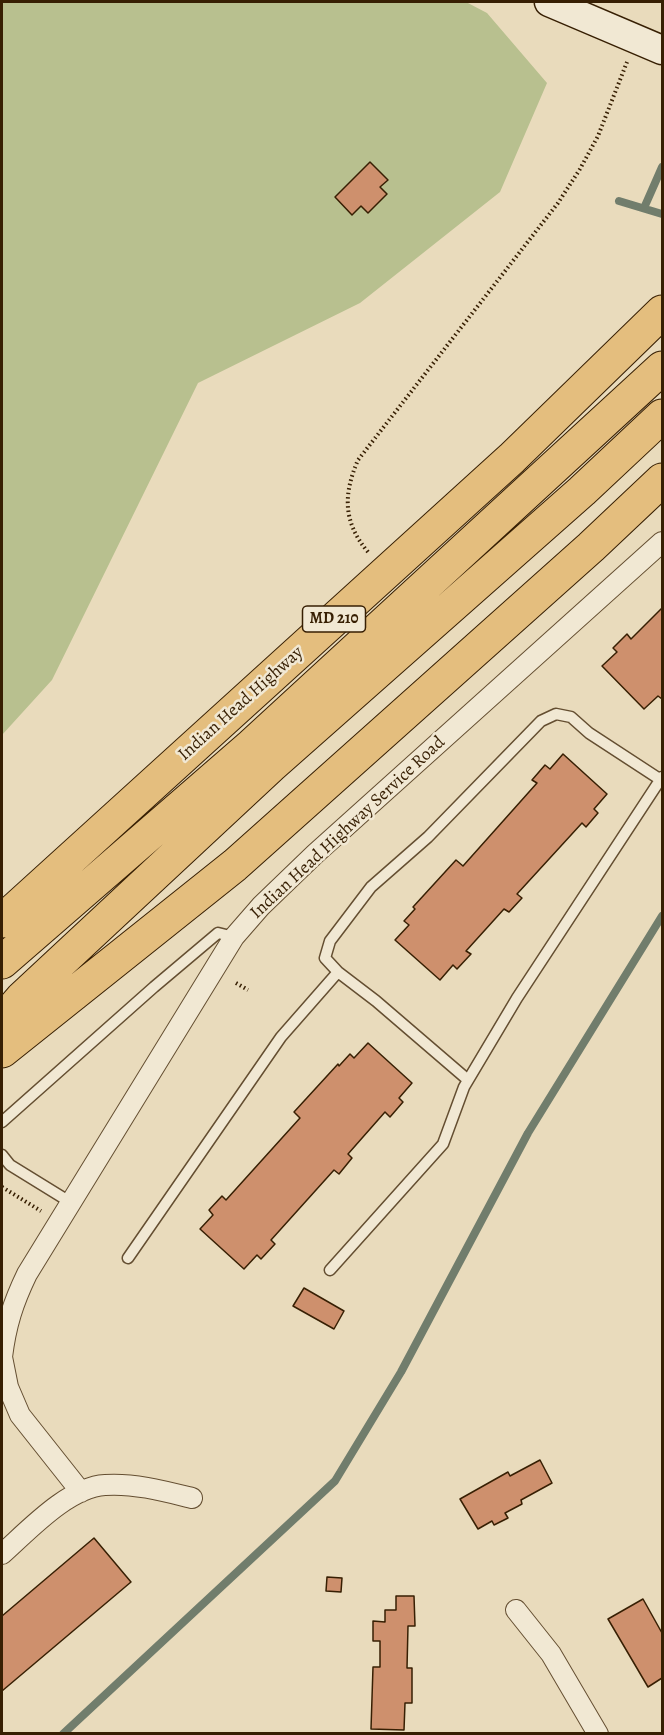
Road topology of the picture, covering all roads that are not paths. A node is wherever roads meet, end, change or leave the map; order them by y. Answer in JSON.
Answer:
{"nodes":[{"id":1,"x":549,"y":2,"type":"edge"},
{"id":2,"x":654,"y":43,"type":"edge"},
{"id":3,"x":663,"y":312,"type":"edge"},
{"id":4,"x":663,"y":368,"type":"edge"},
{"id":5,"x":663,"y":416,"type":"edge"},
{"id":6,"x":663,"y":480,"type":"edge"},
{"id":7,"x":663,"y":542,"type":"edge"},
{"id":8,"x":662,"y":778,"type":"edge"},
{"id":9,"x":2,"y":921,"type":"edge"},
{"id":10,"x":234,"y":937,"type":"junction"},
{"id":11,"x":2,"y":962,"type":"edge"},
{"id":12,"x":338,"y":972,"type":"junction"},
{"id":13,"x":2,"y":1021,"type":"edge"},
{"id":14,"x":2,"y":1051,"type":"edge"},
{"id":15,"x":468,"y":1080,"type":"junction"},
{"id":16,"x":2,"y":1122,"type":"edge"},
{"id":17,"x":2,"y":1155,"type":"edge"},
{"id":18,"x":70,"y":1202,"type":"junction"},
{"id":19,"x":128,"y":1258,"type":"dead end"},
{"id":20,"x":330,"y":1270,"type":"dead end"},
{"id":21,"x":2,"y":1357,"type":"edge"},
{"id":22,"x":81,"y":1492,"type":"junction"},
{"id":23,"x":192,"y":1498,"type":"dead end"},
{"id":24,"x":2,"y":1554,"type":"edge"},
{"id":25,"x":516,"y":1610,"type":"dead end"},
{"id":26,"x":598,"y":1734,"type":"edge"}],
"edges":[{"from":1,"to":2,"type":"main road"},
{"from":3,"to":9,"type":"highway","name":"Indian Head Highway","number":"MD 210"},
{"from":4,"to":11,"type":"highway"},
{"from":5,"to":13,"type":"highway"},
{"from":6,"to":14,"type":"highway"},
{"from":7,"to":10,"type":"street","name":"Indian Head Highway Service Road"},
{"from":8,"to":12,"type":"lane"},
{"from":8,"to":15,"type":"lane"},
{"from":10,"to":16,"type":"lane"},
{"from":10,"to":18,"type":"street","name":"Indian Head Highway Service Road"},
{"from":12,"to":15,"type":"lane"},
{"from":12,"to":19,"type":"lane"},
{"from":15,"to":20,"type":"lane"},
{"from":17,"to":18,"type":"lane"},
{"from":18,"to":21,"type":"street","name":"Indian Head Highway Service Road"},
{"from":21,"to":22,"type":"street","name":"Indian Head Highway Service Road"},
{"from":22,"to":23,"type":"street"},
{"from":22,"to":24,"type":"street"},
{"from":25,"to":26,"type":"street"}]}
